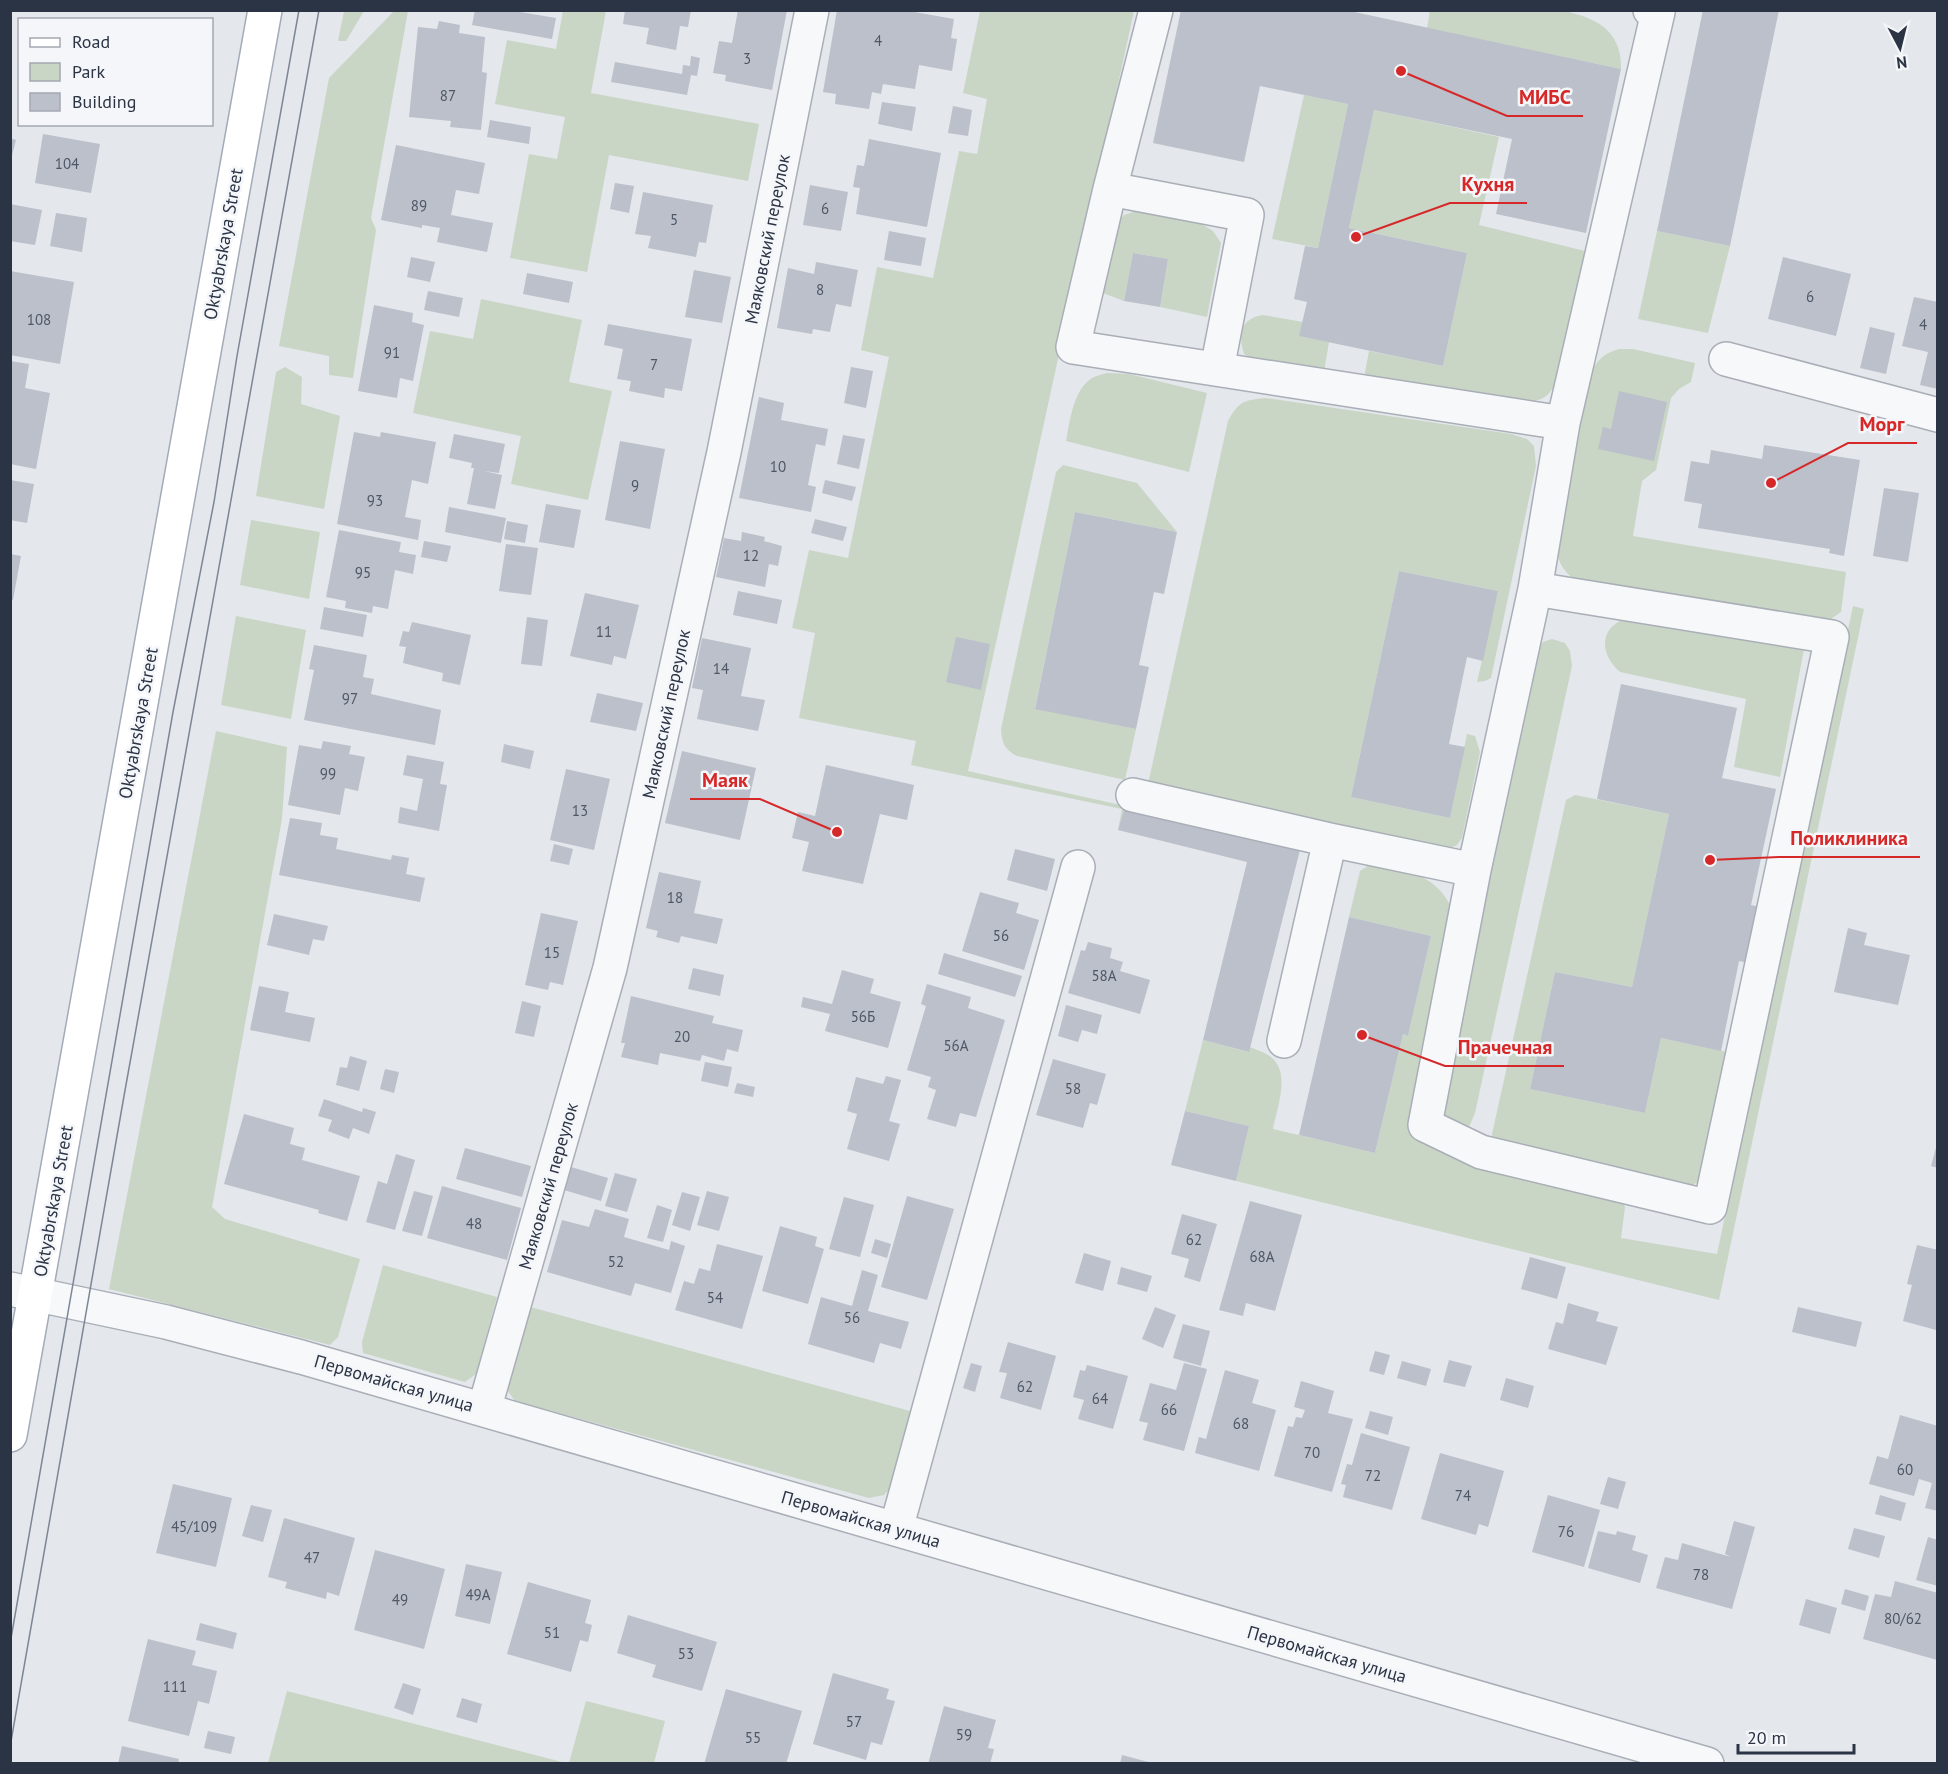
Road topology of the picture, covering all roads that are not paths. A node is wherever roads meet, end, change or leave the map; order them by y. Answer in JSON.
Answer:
{"nodes":[{"id":1,"x":265,"y":10,"type":"edge"},
{"id":2,"x":812,"y":10,"type":"edge"},
{"id":3,"x":1156,"y":10,"type":"edge"},
{"id":4,"x":1650,"y":10,"type":"edge"},
{"id":5,"x":1110,"y":189,"type":"junction"},
{"id":6,"x":1726,"y":359,"type":"dead end"},
{"id":7,"x":1217,"y":369,"type":"junction"},
{"id":8,"x":1938,"y":415,"type":"edge"},
{"id":9,"x":1563,"y":423,"type":"junction"},
{"id":10,"x":1534,"y":589,"type":"junction"},
{"id":11,"x":1133,"y":795,"type":"dead end"},
{"id":12,"x":1330,"y":840,"type":"junction"},
{"id":13,"x":1078,"y":867,"type":"dead end"},
{"id":14,"x":1474,"y":870,"type":"junction"},
{"id":15,"x":1284,"y":1041,"type":"dead end"},
{"id":16,"x":23,"y":1292,"type":"edge"},
{"id":17,"x":484,"y":1410,"type":"junction"},
{"id":18,"x":10,"y":1435,"type":"edge"},
{"id":19,"x":896,"y":1529,"type":"junction"},
{"id":20,"x":1707,"y":1764,"type":"edge"}],
"edges":[{"from":1,"to":16,"type":"main road","name":"Oktyabrskaya Street"},
{"from":2,"to":17,"type":"street","name":"Маяковский переулок"},
{"from":3,"to":5,"type":"street"},
{"from":4,"to":9,"type":"street"},
{"from":5,"to":7,"type":"street"},
{"from":5,"to":7,"type":"street"},
{"from":6,"to":8,"type":"street"},
{"from":7,"to":9,"type":"street"},
{"from":9,"to":10,"type":"street"},
{"from":10,"to":14,"type":"street"},
{"from":10,"to":14,"type":"street"},
{"from":11,"to":12,"type":"street"},
{"from":12,"to":14,"type":"street"},
{"from":12,"to":15,"type":"street"},
{"from":13,"to":19,"type":"street"},
{"from":16,"to":17,"type":"street","name":"Первомайская улица"},
{"from":16,"to":18,"type":"main road","name":"Oktyabrskaya Street"},
{"from":17,"to":19,"type":"street","name":"Первомайская улица"},
{"from":19,"to":20,"type":"street","name":"Первомайская улица"}]}
